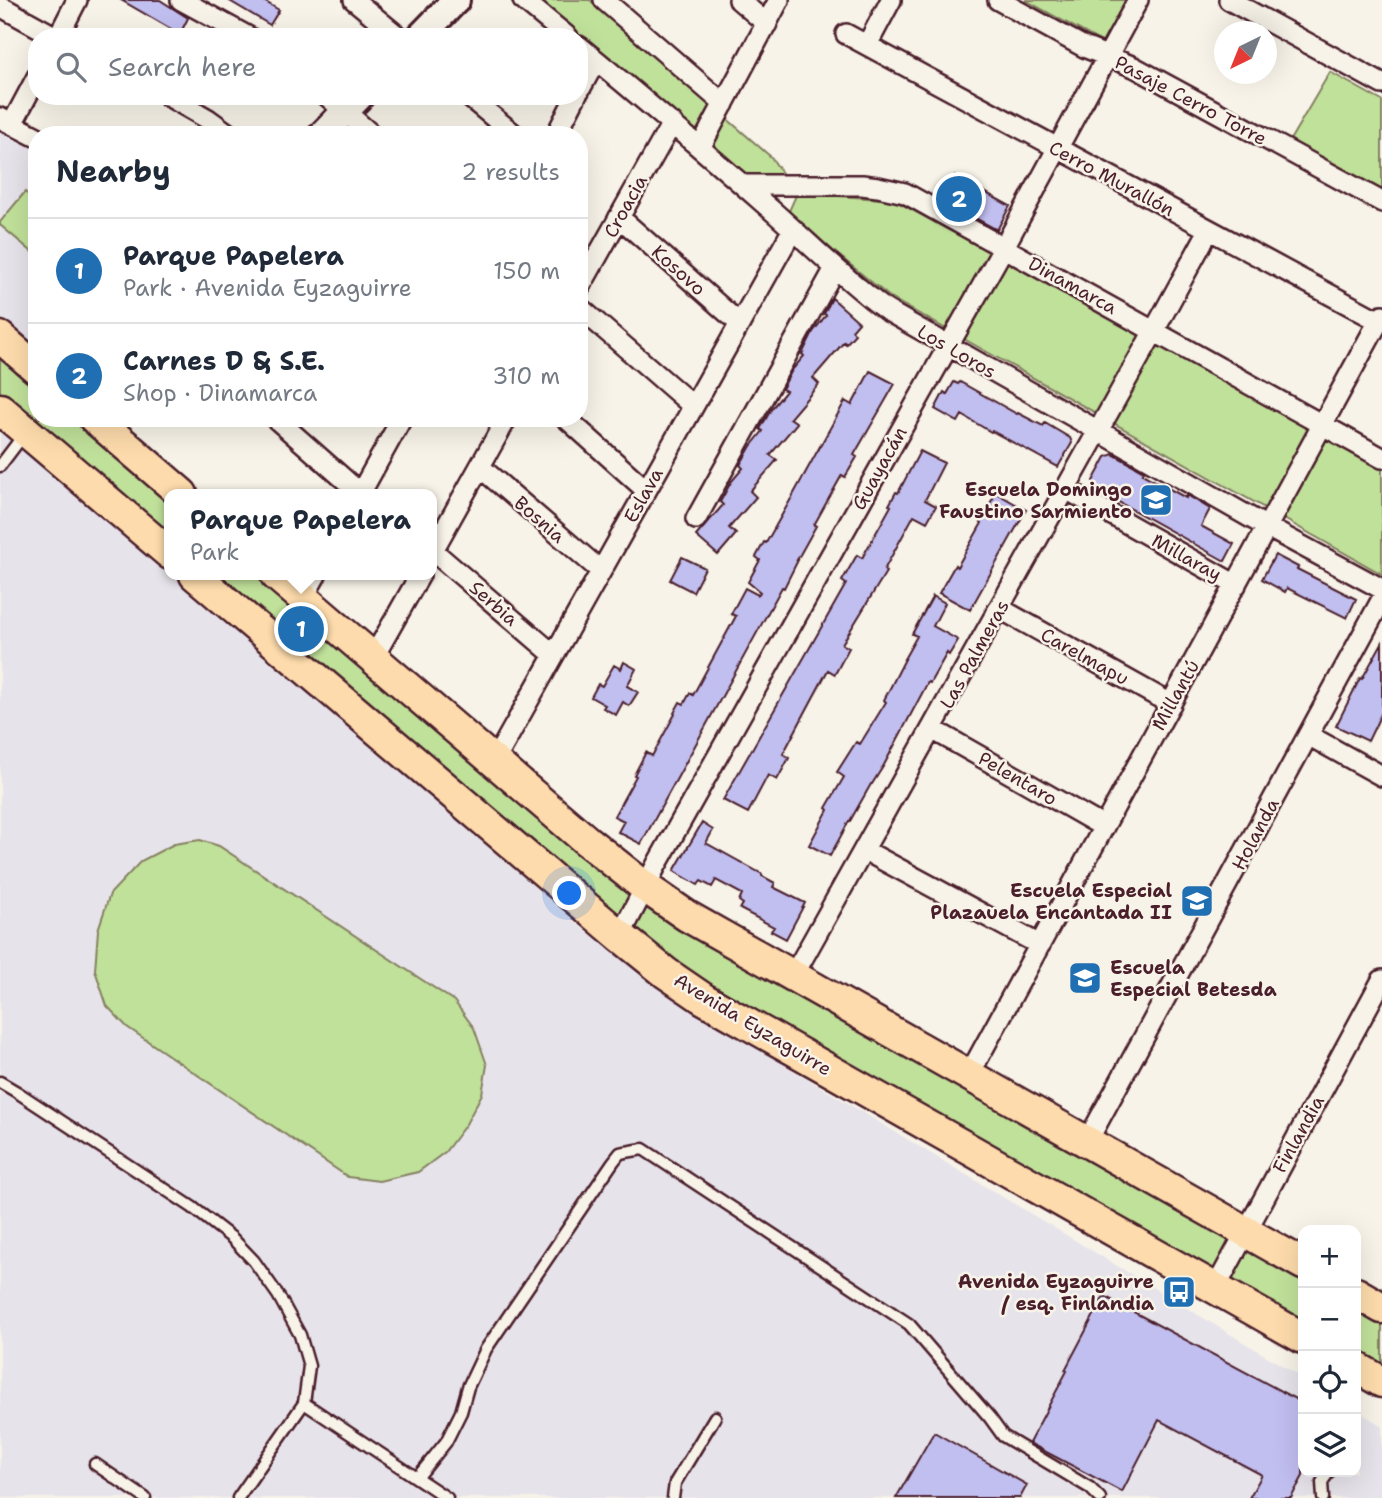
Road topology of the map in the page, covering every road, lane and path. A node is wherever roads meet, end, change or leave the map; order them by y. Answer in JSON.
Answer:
{"nodes":[{"id":1,"x":77,"y":0,"type":"edge"},
{"id":2,"x":181,"y":0,"type":"edge"},
{"id":3,"x":354,"y":0,"type":"edge"},
{"id":4,"x":456,"y":0,"type":"edge"},
{"id":5,"x":523,"y":0,"type":"edge"},
{"id":6,"x":604,"y":0,"type":"edge"},
{"id":7,"x":739,"y":0,"type":"edge"},
{"id":8,"x":779,"y":0,"type":"edge"},
{"id":9,"x":891,"y":0,"type":"edge"},
{"id":10,"x":998,"y":0,"type":"edge"},
{"id":11,"x":1138,"y":0,"type":"edge"},
{"id":12,"x":1229,"y":0,"type":"edge"},
{"id":13,"x":0,"y":6,"type":"edge"},
{"id":14,"x":766,"y":24,"type":"junction"},
{"id":15,"x":40,"y":28,"type":"edge"},
{"id":16,"x":62,"y":28,"type":"edge"},
{"id":17,"x":232,"y":28,"type":"edge"},
{"id":18,"x":388,"y":28,"type":"edge"},
{"id":19,"x":429,"y":28,"type":"edge"},
{"id":20,"x":557,"y":28,"type":"edge"},
{"id":21,"x":846,"y":34,"type":"dead end"},
{"id":22,"x":867,"y":45,"type":"junction"},
{"id":23,"x":588,"y":53,"type":"edge"},
{"id":24,"x":1107,"y":56,"type":"junction"},
{"id":25,"x":596,"y":60,"type":"junction"},
{"id":26,"x":588,"y":75,"type":"edge"},
{"id":27,"x":1382,"y":84,"type":"edge"},
{"id":28,"x":28,"y":90,"type":"edge"},
{"id":29,"x":724,"y":104,"type":"junction"},
{"id":30,"x":184,"y":105,"type":"edge"},
{"id":31,"x":341,"y":105,"type":"edge"},
{"id":32,"x":347,"y":105,"type":"edge"},
{"id":33,"x":479,"y":105,"type":"edge"},
{"id":34,"x":571,"y":105,"type":"edge"},
{"id":35,"x":6,"y":121,"type":"edge"},
{"id":36,"x":672,"y":123,"type":"junction"},
{"id":37,"x":218,"y":126,"type":"edge"},
{"id":38,"x":328,"y":126,"type":"edge"},
{"id":39,"x":365,"y":126,"type":"edge"},
{"id":40,"x":504,"y":126,"type":"edge"},
{"id":41,"x":561,"y":126,"type":"edge"},
{"id":42,"x":28,"y":132,"type":"edge"},
{"id":43,"x":700,"y":148,"type":"junction"},
{"id":44,"x":1057,"y":149,"type":"junction"},
{"id":45,"x":743,"y":185,"type":"junction"},
{"id":46,"x":1382,"y":202,"type":"edge"},
{"id":47,"x":619,"y":217,"type":"junction"},
{"id":48,"x":793,"y":229,"type":"junction"},
{"id":49,"x":1209,"y":230,"type":"junction"},
{"id":50,"x":1004,"y":247,"type":"junction"},
{"id":51,"x":835,"y":268,"type":"junction"},
{"id":52,"x":588,"y":273,"type":"edge"},
{"id":53,"x":588,"y":315,"type":"edge"},
{"id":54,"x":1380,"y":318,"type":"edge"},
{"id":55,"x":740,"y":324,"type":"junction"},
{"id":56,"x":1154,"y":331,"type":"junction"},
{"id":57,"x":0,"y":337,"type":"edge"},
{"id":58,"x":948,"y":346,"type":"junction"},
{"id":59,"x":28,"y":361,"type":"edge"},
{"id":60,"x":693,"y":406,"type":"junction"},
{"id":61,"x":0,"y":409,"type":"edge"},
{"id":62,"x":28,"y":423,"type":"edge"},
{"id":63,"x":1322,"y":425,"type":"junction"},
{"id":64,"x":31,"y":427,"type":"edge"},
{"id":65,"x":35,"y":427,"type":"edge"},
{"id":66,"x":104,"y":427,"type":"edge"},
{"id":67,"x":285,"y":427,"type":"edge"},
{"id":68,"x":397,"y":427,"type":"edge"},
{"id":69,"x":502,"y":427,"type":"edge"},
{"id":70,"x":576,"y":427,"type":"edge"},
{"id":71,"x":1098,"y":431,"type":"junction"},
{"id":72,"x":1382,"y":458,"type":"edge"},
{"id":73,"x":0,"y":466,"type":"edge"},
{"id":74,"x":480,"y":467,"type":"junction"},
{"id":75,"x":176,"y":489,"type":"edge"},
{"id":76,"x":354,"y":489,"type":"edge"},
{"id":77,"x":363,"y":489,"type":"edge"},
{"id":78,"x":1066,"y":489,"type":"junction"},
{"id":79,"x":646,"y":490,"type":"junction"},
{"id":80,"x":696,"y":519,"type":"dead end"},
{"id":81,"x":1267,"y":527,"type":"junction"},
{"id":82,"x":437,"y":544,"type":"edge"},
{"id":83,"x":164,"y":548,"type":"edge"},
{"id":84,"x":437,"y":554,"type":"edge"},
{"id":85,"x":601,"y":571,"type":"junction"},
{"id":86,"x":201,"y":580,"type":"edge"},
{"id":87,"x":290,"y":580,"type":"edge"},
{"id":88,"x":417,"y":580,"type":"edge"},
{"id":89,"x":1236,"y":585,"type":"junction"},
{"id":90,"x":310,"y":587,"type":"edge"},
{"id":91,"x":1382,"y":589,"type":"edge"},
{"id":92,"x":1382,"y":599,"type":"edge"},
{"id":93,"x":999,"y":608,"type":"junction"},
{"id":94,"x":554,"y":655,"type":"junction"},
{"id":95,"x":373,"y":658,"type":"junction"},
{"id":96,"x":1171,"y":705,"type":"junction"},
{"id":97,"x":932,"y":729,"type":"junction"},
{"id":98,"x":1308,"y":735,"type":"junction"},
{"id":99,"x":494,"y":762,"type":"junction"},
{"id":100,"x":1382,"y":776,"type":"edge"},
{"id":101,"x":1104,"y":827,"type":"junction"},
{"id":102,"x":864,"y":850,"type":"junction"},
{"id":103,"x":645,"y":887,"type":"junction"},
{"id":104,"x":620,"y":936,"type":"junction"},
{"id":105,"x":1040,"y":945,"type":"junction"},
{"id":106,"x":793,"y":976,"type":"junction"},
{"id":107,"x":1382,"y":980,"type":"edge"},
{"id":108,"x":969,"y":1075,"type":"junction"},
{"id":109,"x":0,"y":1082,"type":"edge"},
{"id":110,"x":1087,"y":1142,"type":"junction"},
{"id":111,"x":1245,"y":1231,"type":"junction"},
{"id":112,"x":1298,"y":1261,"type":"edge"},
{"id":113,"x":1214,"y":1289,"type":"junction"},
{"id":114,"x":1361,"y":1296,"type":"edge"},
{"id":115,"x":1382,"y":1308,"type":"edge"},
{"id":116,"x":1298,"y":1335,"type":"edge"},
{"id":117,"x":1361,"y":1370,"type":"edge"},
{"id":118,"x":1382,"y":1382,"type":"edge"},
{"id":119,"x":304,"y":1403,"type":"junction"},
{"id":120,"x":715,"y":1417,"type":"dead end"},
{"id":121,"x":95,"y":1464,"type":"dead end"},
{"id":122,"x":1326,"y":1477,"type":"edge"},
{"id":123,"x":417,"y":1478,"type":"junction"},
{"id":124,"x":145,"y":1498,"type":"edge"},
{"id":125,"x":238,"y":1498,"type":"edge"},
{"id":126,"x":447,"y":1498,"type":"edge"},
{"id":127,"x":673,"y":1498,"type":"edge"},
{"id":128,"x":1100,"y":1498,"type":"edge"},
{"id":129,"x":1323,"y":1498,"type":"edge"}],
"edges":[{"from":1,"to":16,"type":"street"},
{"from":2,"to":17,"type":"street"},
{"from":3,"to":18,"type":"street"},
{"from":4,"to":19,"type":"street"},
{"from":5,"to":20,"type":"street"},
{"from":6,"to":29,"type":"street"},
{"from":7,"to":14,"type":"street"},
{"from":8,"to":14,"type":"street"},
{"from":9,"to":22,"type":"street"},
{"from":10,"to":24,"type":"street","name":"Pasaje Cerro Torre"},
{"from":11,"to":24,"type":"street","name":"Guayacán"},
{"from":12,"to":27,"type":"street"},
{"from":13,"to":15,"type":"street"},
{"from":14,"to":29,"type":"street"},
{"from":21,"to":22,"type":"street","name":"Cerro Murallón"},
{"from":22,"to":44,"type":"street","name":"Cerro Murallón"},
{"from":23,"to":25,"type":"street","name":"Los Loros"},
{"from":24,"to":44,"type":"street","name":"Guayacán"},
{"from":24,"to":46,"type":"street","name":"Pasaje Cerro Torre"},
{"from":25,"to":26,"type":"street"},
{"from":25,"to":36,"type":"street","name":"Los Loros"},
{"from":28,"to":35,"type":"street"},
{"from":29,"to":43,"type":"street"},
{"from":30,"to":37,"type":"street"},
{"from":31,"to":38,"type":"street"},
{"from":32,"to":39,"type":"street"},
{"from":33,"to":40,"type":"street"},
{"from":34,"to":41,"type":"street"},
{"from":35,"to":42,"type":"street"},
{"from":36,"to":43,"type":"street","name":"Los Loros"},
{"from":36,"to":47,"type":"street","name":"Croacia"},
{"from":43,"to":45,"type":"street","name":"Los Loros"},
{"from":44,"to":49,"type":"street","name":"Cerro Murallón"},
{"from":44,"to":50,"type":"street","name":"Guayacán"},
{"from":45,"to":48,"type":"street","name":"Los Loros"},
{"from":45,"to":50,"type":"street","name":"Dinamarca"},
{"from":47,"to":52,"type":"street","name":"Croacia"},
{"from":47,"to":55,"type":"street","name":"Kosovo"},
{"from":48,"to":51,"type":"street","name":"Los Loros"},
{"from":48,"to":55,"type":"street","name":"Eslava"},
{"from":49,"to":54,"type":"street","name":"Cerro Murallón"},
{"from":49,"to":56,"type":"street","name":"Las Palmeras"},
{"from":50,"to":56,"type":"street","name":"Dinamarca"},
{"from":50,"to":58,"type":"street","name":"Guayacán"},
{"from":51,"to":58,"type":"street","name":"Los Loros"},
{"from":51,"to":80,"type":"street"},
{"from":53,"to":60,"type":"street"},
{"from":54,"to":63,"type":"street","name":"Millantú"},
{"from":55,"to":60,"type":"street","name":"Eslava"},
{"from":56,"to":63,"type":"street","name":"Dinamarca"},
{"from":56,"to":71,"type":"street","name":"Las Palmeras"},
{"from":57,"to":59,"type":"main road"},
{"from":58,"to":71,"type":"street","name":"Los Loros"},
{"from":58,"to":103,"type":"street","name":"Guayacán"},
{"from":60,"to":79,"type":"street","name":"Eslava"},
{"from":61,"to":62,"type":"main road"},
{"from":63,"to":72,"type":"street","name":"Dinamarca"},
{"from":63,"to":81,"type":"street","name":"Millantú"},
{"from":64,"to":73,"type":"lane"},
{"from":65,"to":83,"type":"main road"},
{"from":66,"to":75,"type":"main road"},
{"from":67,"to":76,"type":"street"},
{"from":68,"to":77,"type":"street"},
{"from":69,"to":74,"type":"street"},
{"from":70,"to":79,"type":"street"},
{"from":71,"to":78,"type":"street","name":"Las Palmeras"},
{"from":71,"to":81,"type":"street","name":"Los Loros"},
{"from":74,"to":82,"type":"street"},
{"from":74,"to":85,"type":"street","name":"Bosnia"},
{"from":78,"to":89,"type":"street","name":"Millaray"},
{"from":78,"to":93,"type":"street","name":"Las Palmeras"},
{"from":79,"to":85,"type":"street","name":"Eslava"},
{"from":81,"to":89,"type":"street","name":"Millantú"},
{"from":81,"to":91,"type":"street","name":"Los Loros"},
{"from":84,"to":94,"type":"street","name":"Serbia"},
{"from":85,"to":94,"type":"street","name":"Eslava"},
{"from":86,"to":104,"type":"main road","name":"Avenida Eyzaguirre"},
{"from":87,"to":90,"type":"main road"},
{"from":88,"to":95,"type":"street"},
{"from":89,"to":96,"type":"street","name":"Millantú"},
{"from":90,"to":95,"type":"main road"},
{"from":92,"to":98,"type":"street","name":"Holanda"},
{"from":93,"to":96,"type":"street","name":"Carelmapu"},
{"from":93,"to":97,"type":"street","name":"Las Palmeras"},
{"from":94,"to":99,"type":"street","name":"Eslava"},
{"from":95,"to":99,"type":"main road"},
{"from":96,"to":101,"type":"street","name":"Millantú"},
{"from":97,"to":101,"type":"street","name":"Pelentaro"},
{"from":97,"to":102,"type":"street","name":"Las Palmeras"},
{"from":98,"to":100,"type":"street"},
{"from":98,"to":110,"type":"street","name":"Holanda"},
{"from":99,"to":103,"type":"main road"},
{"from":101,"to":105,"type":"street","name":"Millantú"},
{"from":102,"to":105,"type":"street"},
{"from":102,"to":106,"type":"street","name":"Las Palmeras"},
{"from":103,"to":104,"type":"street","name":"Guayacán"},
{"from":103,"to":106,"type":"main road"},
{"from":104,"to":113,"type":"main road","name":"Avenida Eyzaguirre"},
{"from":105,"to":108,"type":"street","name":"Millantú"},
{"from":106,"to":108,"type":"main road"},
{"from":107,"to":111,"type":"street","name":"Finlandia"},
{"from":108,"to":110,"type":"main road"},
{"from":109,"to":119,"type":"lane"},
{"from":110,"to":111,"type":"main road"},
{"from":111,"to":112,"type":"main road"},
{"from":111,"to":113,"type":"street","name":"Finlandia"},
{"from":113,"to":116,"type":"main road","name":"Avenida Eyzaguirre"},
{"from":114,"to":115,"type":"main road"},
{"from":117,"to":118,"type":"main road"},
{"from":119,"to":123,"type":"lane"},
{"from":119,"to":125,"type":"lane"},
{"from":120,"to":127,"type":"lane"},
{"from":121,"to":124,"type":"lane"},
{"from":122,"to":129,"type":"lane"},
{"from":123,"to":126,"type":"lane"},
{"from":123,"to":128,"type":"lane"}]}
